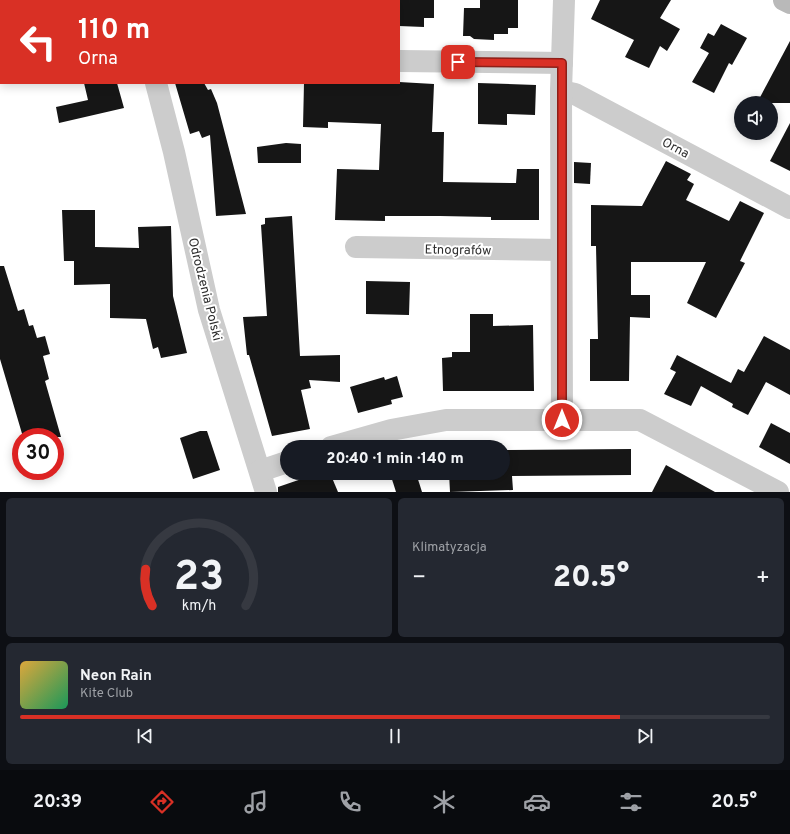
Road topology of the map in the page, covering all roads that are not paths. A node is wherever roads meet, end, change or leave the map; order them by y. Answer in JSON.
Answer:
{"nodes":[{"id":1,"x":564,"y":0,"type":"edge"},
{"id":2,"x":784,"y":0,"type":"edge"},
{"id":3,"x":790,"y":3,"type":"edge"},
{"id":4,"x":400,"y":61,"type":"edge"},
{"id":5,"x":562,"y":63,"type":"junction"},
{"id":6,"x":156,"y":84,"type":"edge"},
{"id":7,"x":561,"y":91,"type":"junction"},
{"id":8,"x":790,"y":208,"type":"edge"},
{"id":9,"x":356,"y":247,"type":"dead end"},
{"id":10,"x":561,"y":250,"type":"junction"},
{"id":11,"x":562,"y":420,"type":"junction"},
{"id":12,"x":356,"y":440,"type":"edge"},
{"id":13,"x":280,"y":464,"type":"edge"},
{"id":14,"x":260,"y":471,"type":"junction"},
{"id":15,"x":266,"y":492,"type":"edge"},
{"id":16,"x":778,"y":492,"type":"edge"}],
"edges":[{"from":1,"to":5,"type":"street"},
{"from":2,"to":3,"type":"street"},
{"from":4,"to":5,"type":"street"},
{"from":5,"to":7,"type":"street"},
{"from":6,"to":14,"type":"street","name":"Odrodzenia Polski"},
{"from":7,"to":8,"type":"street","name":"Orna"},
{"from":7,"to":10,"type":"street"},
{"from":9,"to":10,"type":"street","name":"Etnografów"},
{"from":10,"to":11,"type":"street"},
{"from":11,"to":12,"type":"street"},
{"from":11,"to":16,"type":"street"},
{"from":13,"to":14,"type":"street"},
{"from":14,"to":15,"type":"street","name":"Odrodzenia Polski"}]}
